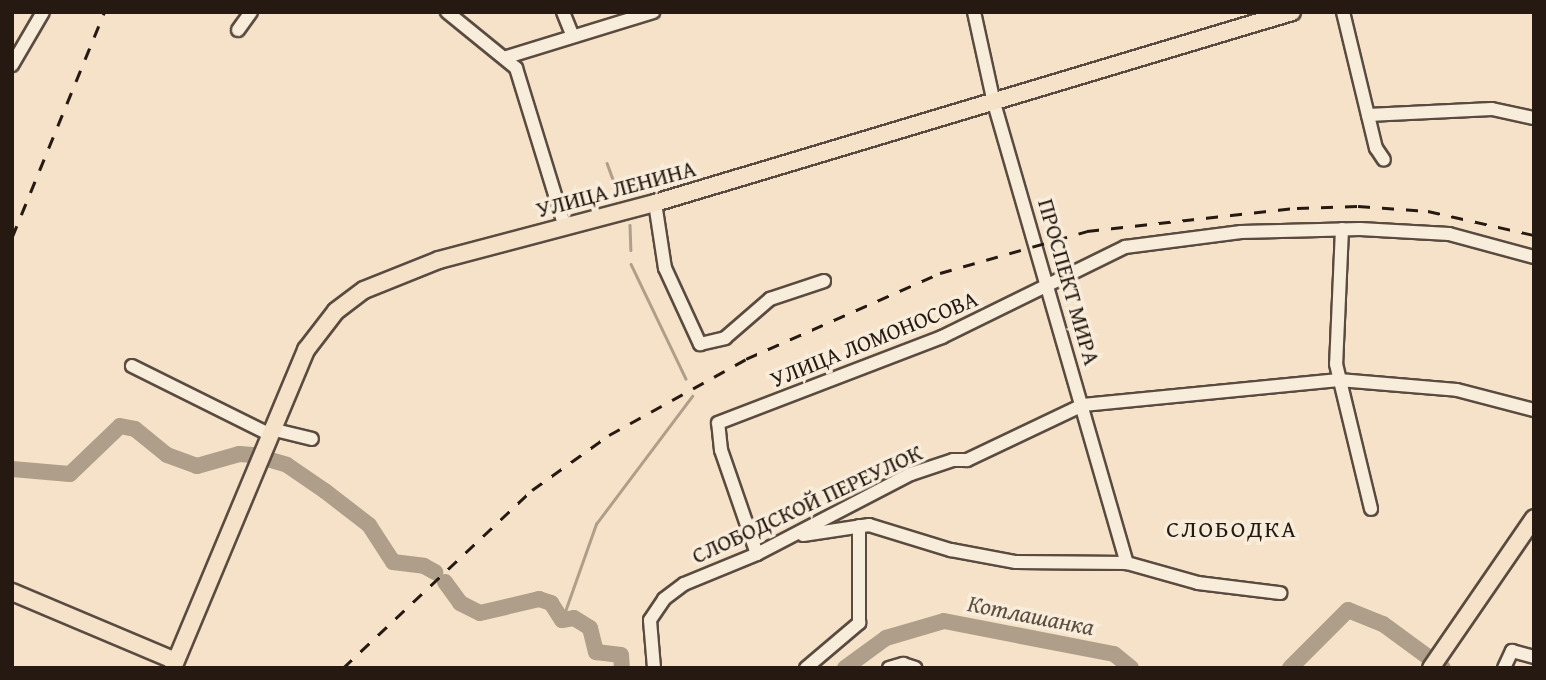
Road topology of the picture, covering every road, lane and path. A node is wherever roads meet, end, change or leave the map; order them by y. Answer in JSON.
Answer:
{"nodes":[{"id":1,"x":43,"y":12,"type":"edge"},
{"id":2,"x":251,"y":12,"type":"edge"},
{"id":3,"x":447,"y":12,"type":"edge"},
{"id":4,"x":563,"y":12,"type":"edge"},
{"id":5,"x":653,"y":12,"type":"edge"},
{"id":6,"x":974,"y":12,"type":"edge"},
{"id":7,"x":1292,"y":12,"type":"edge"},
{"id":8,"x":1343,"y":12,"type":"edge"},
{"id":9,"x":238,"y":30,"type":"dead end"},
{"id":10,"x":572,"y":34,"type":"junction"},
{"id":11,"x":507,"y":57,"type":"junction"},
{"id":12,"x":12,"y":65,"type":"edge"},
{"id":13,"x":994,"y":103,"type":"junction"},
{"id":14,"x":1368,"y":115,"type":"junction"},
{"id":15,"x":1534,"y":118,"type":"edge"},
{"id":16,"x":1384,"y":160,"type":"dead end"},
{"id":17,"x":655,"y":203,"type":"junction"},
{"id":18,"x":565,"y":227,"type":"junction"},
{"id":19,"x":1342,"y":229,"type":"junction"},
{"id":20,"x":1534,"y":257,"type":"edge"},
{"id":21,"x":824,"y":281,"type":"dead end"},
{"id":22,"x":1047,"y":283,"type":"junction"},
{"id":23,"x":132,"y":366,"type":"dead end"},
{"id":24,"x":1339,"y":380,"type":"junction"},
{"id":25,"x":1083,"y":405,"type":"junction"},
{"id":26,"x":1534,"y":410,"type":"edge"},
{"id":27,"x":268,"y":436,"type":"junction"},
{"id":28,"x":312,"y":439,"type":"dead end"},
{"id":29,"x":1371,"y":509,"type":"dead end"},
{"id":30,"x":1534,"y":518,"type":"edge"},
{"id":31,"x":859,"y":526,"type":"junction"},
{"id":32,"x":788,"y":538,"type":"junction"},
{"id":33,"x":757,"y":554,"type":"junction"},
{"id":34,"x":1127,"y":563,"type":"junction"},
{"id":35,"x":12,"y":592,"type":"edge"},
{"id":36,"x":1280,"y":593,"type":"dead end"},
{"id":37,"x":1534,"y":657,"type":"edge"},
{"id":38,"x":174,"y":664,"type":"edge"},
{"id":39,"x":890,"y":667,"type":"edge"},
{"id":40,"x":654,"y":668,"type":"edge"},
{"id":41,"x":806,"y":668,"type":"edge"},
{"id":42,"x":915,"y":668,"type":"edge"},
{"id":43,"x":1432,"y":668,"type":"edge"},
{"id":44,"x":1504,"y":668,"type":"edge"}],
"edges":[{"from":1,"to":12,"type":"street"},
{"from":2,"to":9,"type":"street"},
{"from":3,"to":11,"type":"street"},
{"from":4,"to":10,"type":"street"},
{"from":5,"to":10,"type":"street"},
{"from":6,"to":13,"type":"street","name":"ПРОСПЕКТ МИРА"},
{"from":7,"to":13,"type":"main road","name":"УЛИЦА ЛЕНИНА"},
{"from":8,"to":14,"type":"street"},
{"from":10,"to":11,"type":"street"},
{"from":11,"to":18,"type":"street"},
{"from":13,"to":17,"type":"main road","name":"УЛИЦА ЛЕНИНА"},
{"from":13,"to":22,"type":"street","name":"ПРОСПЕКТ МИРА"},
{"from":14,"to":15,"type":"street"},
{"from":14,"to":16,"type":"street"},
{"from":17,"to":18,"type":"main road","name":"УЛИЦА ЛЕНИНА"},
{"from":17,"to":21,"type":"street"},
{"from":18,"to":27,"type":"main road","name":"УЛИЦА ЛЕНИНА"},
{"from":19,"to":20,"type":"street","name":"УЛИЦА ЛОМОНОСОВА"},
{"from":19,"to":22,"type":"street","name":"УЛИЦА ЛОМОНОСОВА"},
{"from":19,"to":24,"type":"street"},
{"from":22,"to":25,"type":"street","name":"ПРОСПЕКТ МИРА"},
{"from":22,"to":33,"type":"street","name":"УЛИЦА ЛОМОНОСОВА"},
{"from":23,"to":27,"type":"street"},
{"from":24,"to":25,"type":"street","name":"СЛОБОДСКОЙ ПЕРЕУЛОК"},
{"from":24,"to":26,"type":"street","name":"СЛОБОДСКОЙ ПЕРЕУЛОК"},
{"from":24,"to":29,"type":"street"},
{"from":25,"to":32,"type":"street","name":"СЛОБОДСКОЙ ПЕРЕУЛОК"},
{"from":25,"to":34,"type":"street","name":"ПРОСПЕКТ МИРА"},
{"from":27,"to":28,"type":"street"},
{"from":27,"to":38,"type":"main road","name":"УЛИЦА ЛЕНИНА"},
{"from":30,"to":43,"type":"main road"},
{"from":31,"to":32,"type":"street"},
{"from":31,"to":34,"type":"street"},
{"from":31,"to":41,"type":"street"},
{"from":32,"to":33,"type":"street","name":"СЛОБОДСКОЙ ПЕРЕУЛОК"},
{"from":33,"to":40,"type":"street","name":"СЛОБОДСКОЙ ПЕРЕУЛОК"},
{"from":34,"to":36,"type":"street"},
{"from":35,"to":38,"type":"main road"},
{"from":37,"to":44,"type":"street"},
{"from":39,"to":42,"type":"street"}]}
